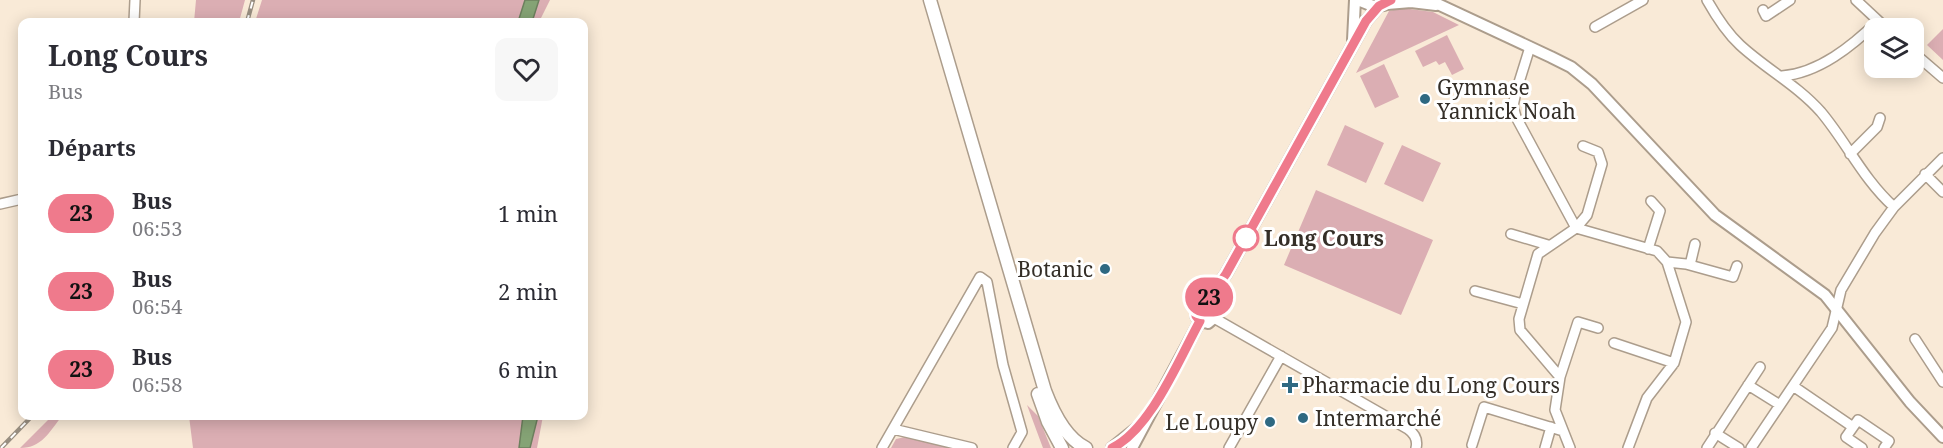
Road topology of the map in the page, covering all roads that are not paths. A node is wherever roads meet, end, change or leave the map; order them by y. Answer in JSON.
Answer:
{"nodes":[{"id":1,"x":135,"y":0,"type":"edge"},
{"id":2,"x":930,"y":0,"type":"edge"},
{"id":3,"x":1357,"y":0,"type":"edge"},
{"id":4,"x":1430,"y":0,"type":"edge"},
{"id":5,"x":1642,"y":0,"type":"edge"},
{"id":6,"x":1707,"y":0,"type":"edge"},
{"id":7,"x":1790,"y":0,"type":"edge"},
{"id":8,"x":1856,"y":0,"type":"edge"},
{"id":9,"x":1386,"y":3,"type":"edge"},
{"id":10,"x":1440,"y":6,"type":"junction"},
{"id":11,"x":1763,"y":10,"type":"dead end"},
{"id":12,"x":134,"y":18,"type":"edge"},
{"id":13,"x":1875,"y":18,"type":"edge"},
{"id":14,"x":1595,"y":27,"type":"dead end"},
{"id":15,"x":1864,"y":34,"type":"edge"},
{"id":16,"x":1529,"y":49,"type":"junction"},
{"id":17,"x":1352,"y":50,"type":"junction"},
{"id":18,"x":1924,"y":61,"type":"edge"},
{"id":19,"x":1782,"y":76,"type":"junction"},
{"id":20,"x":1943,"y":78,"type":"edge"},
{"id":21,"x":1880,"y":118,"type":"dead end"},
{"id":22,"x":1583,"y":146,"type":"dead end"},
{"id":23,"x":1850,"y":154,"type":"junction"},
{"id":24,"x":1943,"y":158,"type":"edge"},
{"id":25,"x":1925,"y":174,"type":"junction"},
{"id":26,"x":1943,"y":192,"type":"edge"},
{"id":27,"x":18,"y":200,"type":"edge"},
{"id":28,"x":1651,"y":201,"type":"dead end"},
{"id":29,"x":0,"y":204,"type":"edge"},
{"id":30,"x":1894,"y":207,"type":"junction"},
{"id":31,"x":1575,"y":228,"type":"junction"},
{"id":32,"x":1511,"y":234,"type":"dead end"},
{"id":33,"x":1695,"y":244,"type":"dead end"},
{"id":34,"x":1548,"y":245,"type":"junction"},
{"id":35,"x":1652,"y":250,"type":"junction"},
{"id":36,"x":1667,"y":262,"type":"junction"},
{"id":37,"x":1690,"y":265,"type":"junction"},
{"id":38,"x":1737,"y":266,"type":"dead end"},
{"id":39,"x":1475,"y":291,"type":"dead end"},
{"id":40,"x":1523,"y":304,"type":"junction"},
{"id":41,"x":1837,"y":308,"type":"junction"},
{"id":42,"x":1210,"y":309,"type":"junction"},
{"id":43,"x":1022,"y":314,"type":"junction"},
{"id":44,"x":1200,"y":321,"type":"junction"},
{"id":45,"x":1598,"y":328,"type":"dead end"},
{"id":46,"x":1915,"y":339,"type":"dead end"},
{"id":47,"x":1614,"y":343,"type":"dead end"},
{"id":48,"x":1281,"y":357,"type":"junction"},
{"id":49,"x":1674,"y":363,"type":"junction"},
{"id":50,"x":1760,"y":367,"type":"dead end"},
{"id":51,"x":1560,"y":377,"type":"junction"},
{"id":52,"x":1943,"y":382,"type":"edge"},
{"id":53,"x":1748,"y":385,"type":"junction"},
{"id":54,"x":1793,"y":386,"type":"junction"},
{"id":55,"x":1154,"y":403,"type":"junction"},
{"id":56,"x":1780,"y":405,"type":"junction"},
{"id":57,"x":1551,"y":427,"type":"junction"},
{"id":58,"x":1853,"y":427,"type":"junction"},
{"id":59,"x":892,"y":429,"type":"junction"},
{"id":60,"x":1563,"y":431,"type":"junction"},
{"id":61,"x":1715,"y":433,"type":"junction"},
{"id":62,"x":1943,"y":437,"type":"edge"},
{"id":63,"x":1472,"y":445,"type":"dead end"},
{"id":64,"x":882,"y":448,"type":"edge"},
{"id":65,"x":972,"y":448,"type":"edge"},
{"id":66,"x":1013,"y":448,"type":"edge"},
{"id":67,"x":1062,"y":448,"type":"edge"},
{"id":68,"x":1086,"y":448,"type":"edge"},
{"id":69,"x":1112,"y":448,"type":"edge"},
{"id":70,"x":1132,"y":448,"type":"edge"},
{"id":71,"x":1229,"y":448,"type":"edge"},
{"id":72,"x":1416,"y":448,"type":"edge"},
{"id":73,"x":1545,"y":448,"type":"edge"},
{"id":74,"x":1570,"y":448,"type":"edge"},
{"id":75,"x":1628,"y":448,"type":"edge"},
{"id":76,"x":1707,"y":448,"type":"edge"},
{"id":77,"x":1739,"y":448,"type":"edge"},
{"id":78,"x":1751,"y":448,"type":"edge"},
{"id":79,"x":1862,"y":448,"type":"edge"},
{"id":80,"x":1884,"y":448,"type":"edge"}],
"edges":[{"from":1,"to":12,"type":"street"},
{"from":2,"to":43,"type":"main road"},
{"from":3,"to":9,"type":"street"},
{"from":3,"to":17,"type":"street"},
{"from":4,"to":10,"type":"street"},
{"from":5,"to":14,"type":"street"},
{"from":6,"to":19,"type":"street"},
{"from":7,"to":11,"type":"street"},
{"from":8,"to":13,"type":"street"},
{"from":9,"to":10,"type":"street"},
{"from":9,"to":17,"type":"street"},
{"from":10,"to":16,"type":"street"},
{"from":15,"to":19,"type":"street"},
{"from":16,"to":31,"type":"street"},
{"from":16,"to":41,"type":"street"},
{"from":17,"to":42,"type":"street"},
{"from":18,"to":20,"type":"street"},
{"from":19,"to":23,"type":"street"},
{"from":21,"to":23,"type":"street"},
{"from":22,"to":31,"type":"street"},
{"from":23,"to":30,"type":"street"},
{"from":24,"to":25,"type":"street"},
{"from":25,"to":26,"type":"street"},
{"from":25,"to":30,"type":"street"},
{"from":27,"to":29,"type":"street"},
{"from":28,"to":35,"type":"street"},
{"from":30,"to":41,"type":"street"},
{"from":31,"to":34,"type":"street"},
{"from":31,"to":35,"type":"street"},
{"from":32,"to":34,"type":"street"},
{"from":33,"to":37,"type":"street"},
{"from":34,"to":40,"type":"street"},
{"from":35,"to":36,"type":"street"},
{"from":36,"to":37,"type":"street"},
{"from":36,"to":49,"type":"street"},
{"from":37,"to":38,"type":"street"},
{"from":39,"to":40,"type":"street"},
{"from":40,"to":51,"type":"street"},
{"from":41,"to":54,"type":"street"},
{"from":41,"to":62,"type":"street"},
{"from":42,"to":44,"type":"street"},
{"from":42,"to":44,"type":"street"},
{"from":42,"to":48,"type":"street"},
{"from":43,"to":67,"type":"main road"},
{"from":43,"to":68,"type":"main road"},
{"from":44,"to":55,"type":"street"},
{"from":45,"to":51,"type":"street"},
{"from":46,"to":52,"type":"street"},
{"from":47,"to":49,"type":"street"},
{"from":48,"to":71,"type":"street"},
{"from":48,"to":72,"type":"street"},
{"from":49,"to":75,"type":"street"},
{"from":50,"to":53,"type":"street"},
{"from":51,"to":60,"type":"street"},
{"from":53,"to":56,"type":"street"},
{"from":53,"to":61,"type":"street"},
{"from":54,"to":56,"type":"street"},
{"from":54,"to":58,"type":"street"},
{"from":55,"to":69,"type":"street"},
{"from":55,"to":70,"type":"street"},
{"from":56,"to":78,"type":"street"},
{"from":57,"to":60,"type":"street"},
{"from":57,"to":63,"type":"street"},
{"from":57,"to":73,"type":"street"},
{"from":58,"to":79,"type":"street"},
{"from":58,"to":80,"type":"street"},
{"from":59,"to":64,"type":"street"},
{"from":59,"to":65,"type":"street"},
{"from":59,"to":66,"type":"street"},
{"from":60,"to":74,"type":"street"},
{"from":61,"to":76,"type":"street"},
{"from":61,"to":77,"type":"street"}]}
